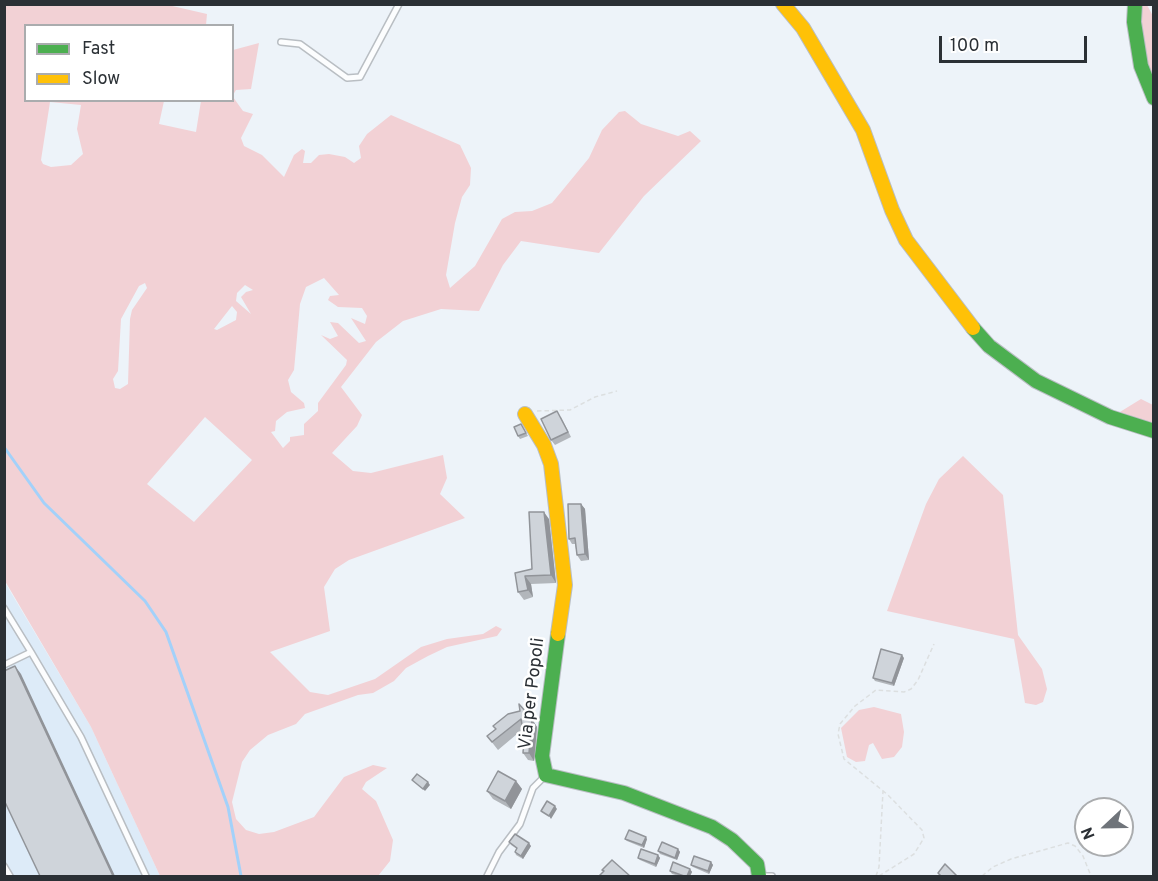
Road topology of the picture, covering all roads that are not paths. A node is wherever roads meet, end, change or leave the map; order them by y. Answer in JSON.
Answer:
{"nodes":[{"id":1,"x":399,"y":4,"type":"edge"},
{"id":2,"x":783,"y":4,"type":"edge"},
{"id":3,"x":1135,"y":4,"type":"edge"},
{"id":4,"x":281,"y":42,"type":"dead end"},
{"id":5,"x":1154,"y":98,"type":"edge"},
{"id":6,"x":525,"y":414,"type":"road end"},
{"id":7,"x":1154,"y":432,"type":"edge"},
{"id":8,"x":4,"y":608,"type":"edge"},
{"id":9,"x":31,"y":652,"type":"junction"},
{"id":10,"x":4,"y":665,"type":"edge"},
{"id":11,"x":546,"y":775,"type":"junction"},
{"id":12,"x":4,"y":866,"type":"edge"},
{"id":13,"x":10,"y":876,"type":"edge"},
{"id":14,"x":146,"y":876,"type":"edge"},
{"id":15,"x":487,"y":876,"type":"edge"},
{"id":16,"x":760,"y":876,"type":"edge"},
{"id":17,"x":772,"y":876,"type":"edge"}],
"edges":[{"from":1,"to":4,"type":"lane"},
{"from":2,"to":7,"type":"street"},
{"from":3,"to":5,"type":"street"},
{"from":6,"to":11,"type":"street","name":"Via per Popoli"},
{"from":8,"to":9,"type":"lane"},
{"from":9,"to":10,"type":"lane"},
{"from":9,"to":14,"type":"lane"},
{"from":11,"to":15,"type":"lane"},
{"from":11,"to":16,"type":"street","name":"Via per Popoli"},
{"from":12,"to":13,"type":"lane"},
{"from":16,"to":17,"type":"lane"}]}
